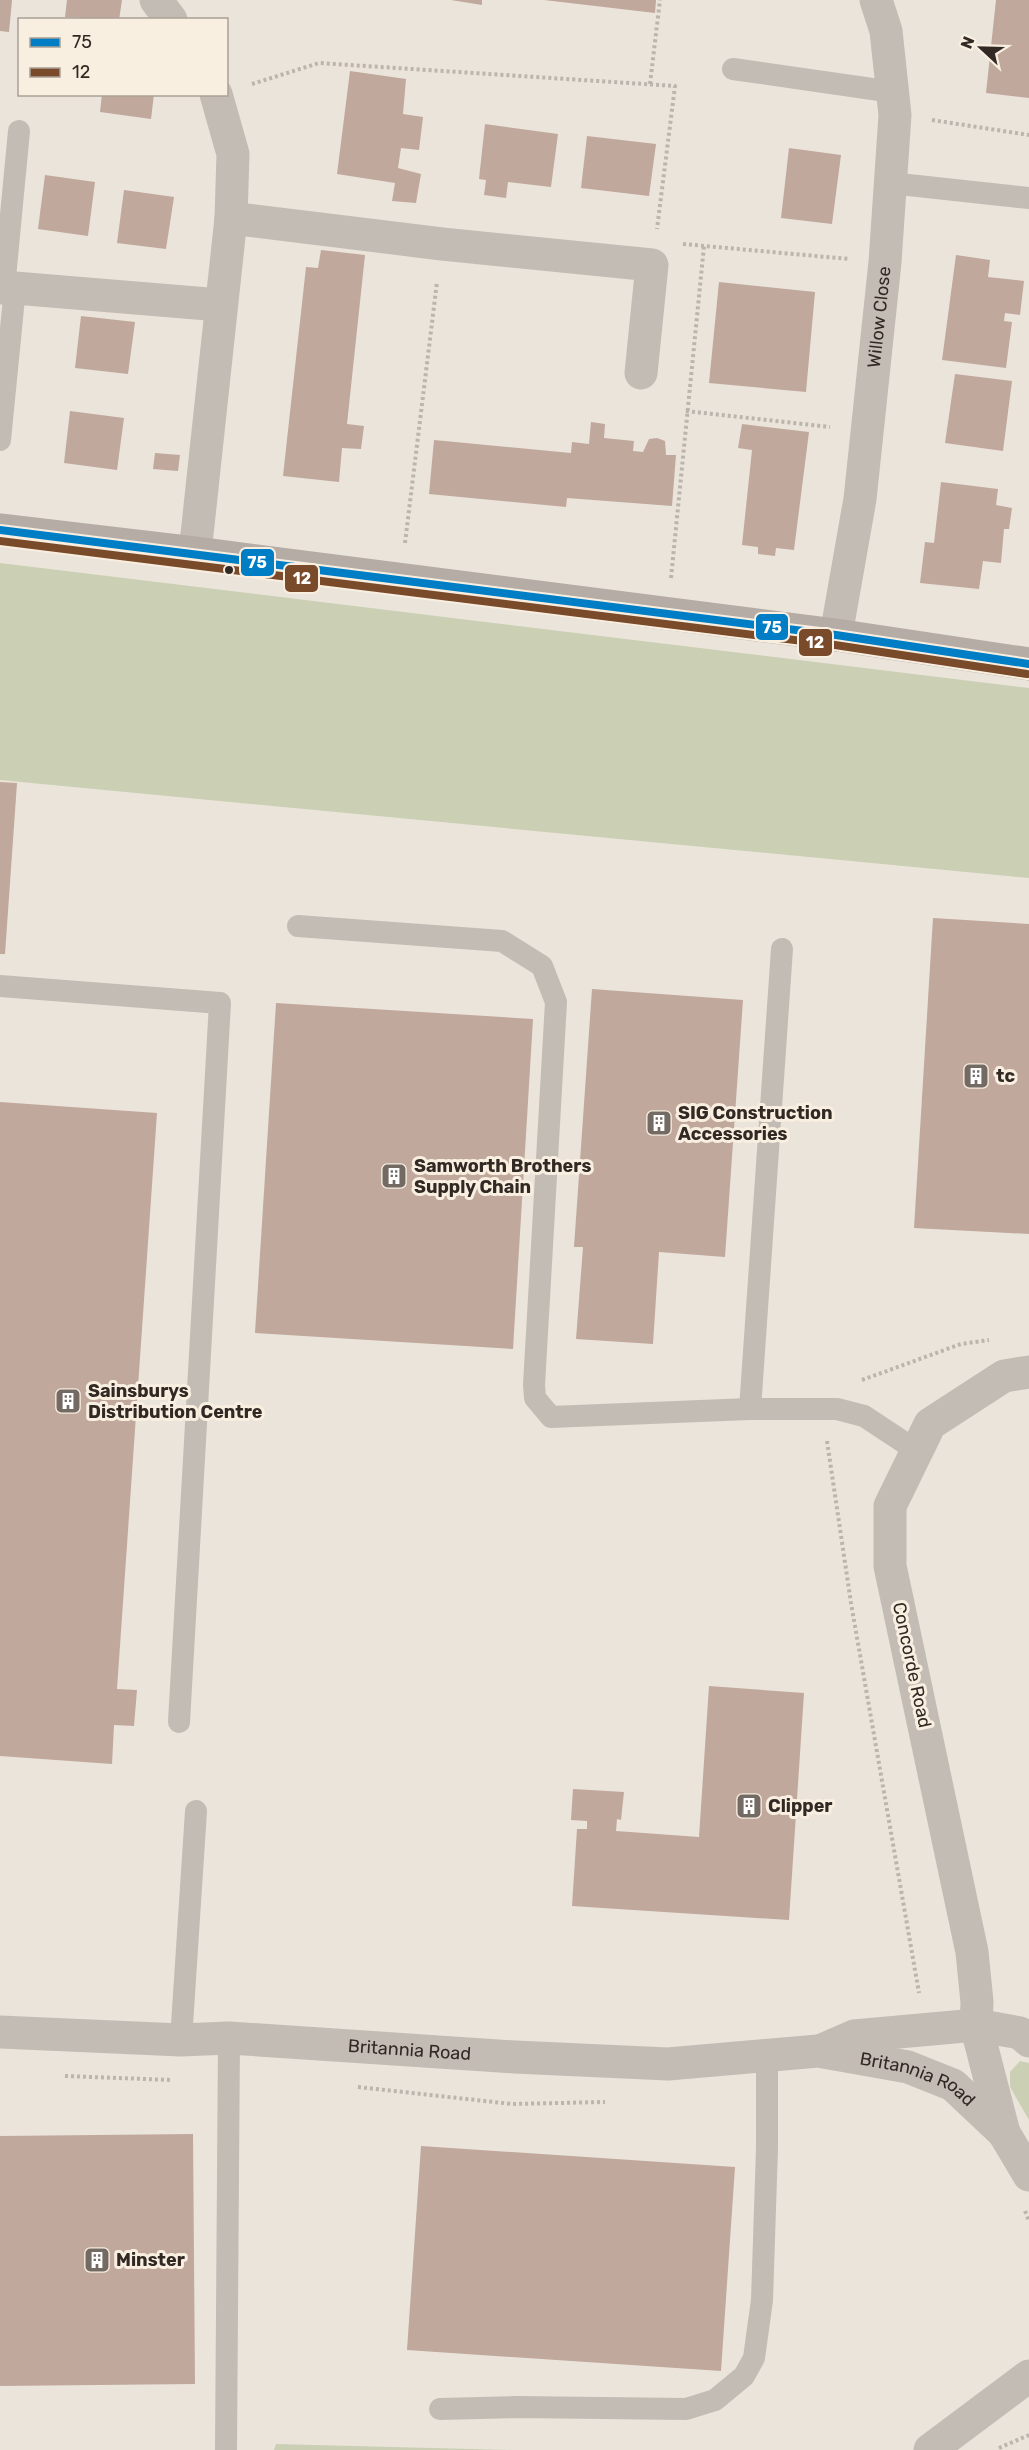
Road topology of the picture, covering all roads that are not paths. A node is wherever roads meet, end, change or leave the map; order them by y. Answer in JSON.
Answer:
{"nodes":[{"id":1,"x":156,"y":0,"type":"edge"},
{"id":2,"x":876,"y":0,"type":"edge"},
{"id":3,"x":170,"y":18,"type":"edge"},
{"id":4,"x":733,"y":69,"type":"dead end"},
{"id":5,"x":218,"y":98,"type":"edge"},
{"id":6,"x":894,"y":104,"type":"junction"},
{"id":7,"x":19,"y":130,"type":"dead end"},
{"id":8,"x":890,"y":183,"type":"junction"},
{"id":9,"x":1029,"y":198,"type":"edge"},
{"id":10,"x":231,"y":218,"type":"junction"},
{"id":11,"x":6,"y":288,"type":"edge"},
{"id":12,"x":220,"y":305,"type":"junction"},
{"id":13,"x":641,"y":374,"type":"dead end"},
{"id":14,"x":0,"y":440,"type":"edge"},
{"id":15,"x":0,"y":530,"type":"edge"},
{"id":16,"x":195,"y":553,"type":"junction"},
{"id":17,"x":836,"y":635,"type":"junction"},
{"id":18,"x":1029,"y":664,"type":"edge"},
{"id":19,"x":298,"y":926,"type":"dead end"},
{"id":20,"x":782,"y":949,"type":"dead end"},
{"id":21,"x":0,"y":986,"type":"edge"},
{"id":22,"x":1029,"y":1372,"type":"edge"},
{"id":23,"x":750,"y":1410,"type":"junction"},
{"id":24,"x":917,"y":1451,"type":"junction"},
{"id":25,"x":179,"y":1722,"type":"dead end"},
{"id":26,"x":196,"y":1811,"type":"dead end"},
{"id":27,"x":976,"y":2025,"type":"junction"},
{"id":28,"x":0,"y":2031,"type":"edge"},
{"id":29,"x":229,"y":2038,"type":"junction"},
{"id":30,"x":180,"y":2040,"type":"junction"},
{"id":31,"x":1029,"y":2041,"type":"edge"},
{"id":32,"x":818,"y":2051,"type":"junction"},
{"id":33,"x":766,"y":2057,"type":"junction"},
{"id":34,"x":1004,"y":2133,"type":"junction"},
{"id":35,"x":1029,"y":2175,"type":"edge"},
{"id":36,"x":1029,"y":2357,"type":"edge"},
{"id":37,"x":1029,"y":2376,"type":"edge"},
{"id":38,"x":440,"y":2409,"type":"dead end"},
{"id":39,"x":982,"y":2410,"type":"junction"},
{"id":40,"x":226,"y":2450,"type":"edge"},
{"id":41,"x":930,"y":2450,"type":"edge"}],
"edges":[{"from":1,"to":3,"type":"street"},
{"from":2,"to":6,"type":"street","name":"Willow Close"},
{"from":4,"to":6,"type":"lane"},
{"from":5,"to":10,"type":"street"},
{"from":6,"to":8,"type":"street","name":"Willow Close"},
{"from":7,"to":11,"type":"lane"},
{"from":8,"to":9,"type":"lane"},
{"from":8,"to":17,"type":"street","name":"Willow Close"},
{"from":10,"to":12,"type":"street"},
{"from":10,"to":13,"type":"street"},
{"from":11,"to":12,"type":"street"},
{"from":11,"to":14,"type":"lane"},
{"from":12,"to":16,"type":"street"},
{"from":15,"to":16,"type":"street"},
{"from":16,"to":17,"type":"street"},
{"from":17,"to":18,"type":"street"},
{"from":19,"to":23,"type":"lane"},
{"from":20,"to":23,"type":"lane"},
{"from":21,"to":25,"type":"lane"},
{"from":22,"to":24,"type":"street","name":"Concorde Road"},
{"from":23,"to":24,"type":"lane"},
{"from":24,"to":27,"type":"street","name":"Concorde Road"},
{"from":26,"to":30,"type":"lane"},
{"from":27,"to":31,"type":"street","name":"Britannia Road"},
{"from":27,"to":32,"type":"street","name":"Britannia Road"},
{"from":27,"to":34,"type":"street","name":"Britannia Road"},
{"from":28,"to":30,"type":"street","name":"Britannia Road"},
{"from":29,"to":30,"type":"street","name":"Britannia Road"},
{"from":29,"to":33,"type":"street","name":"Britannia Road"},
{"from":29,"to":40,"type":"lane"},
{"from":32,"to":33,"type":"street","name":"Britannia Road"},
{"from":32,"to":34,"type":"street","name":"Britannia Road"},
{"from":33,"to":38,"type":"lane"},
{"from":34,"to":35,"type":"street","name":"Britannia Road"},
{"from":36,"to":39,"type":"street"},
{"from":37,"to":39,"type":"street"},
{"from":39,"to":41,"type":"street"}]}
